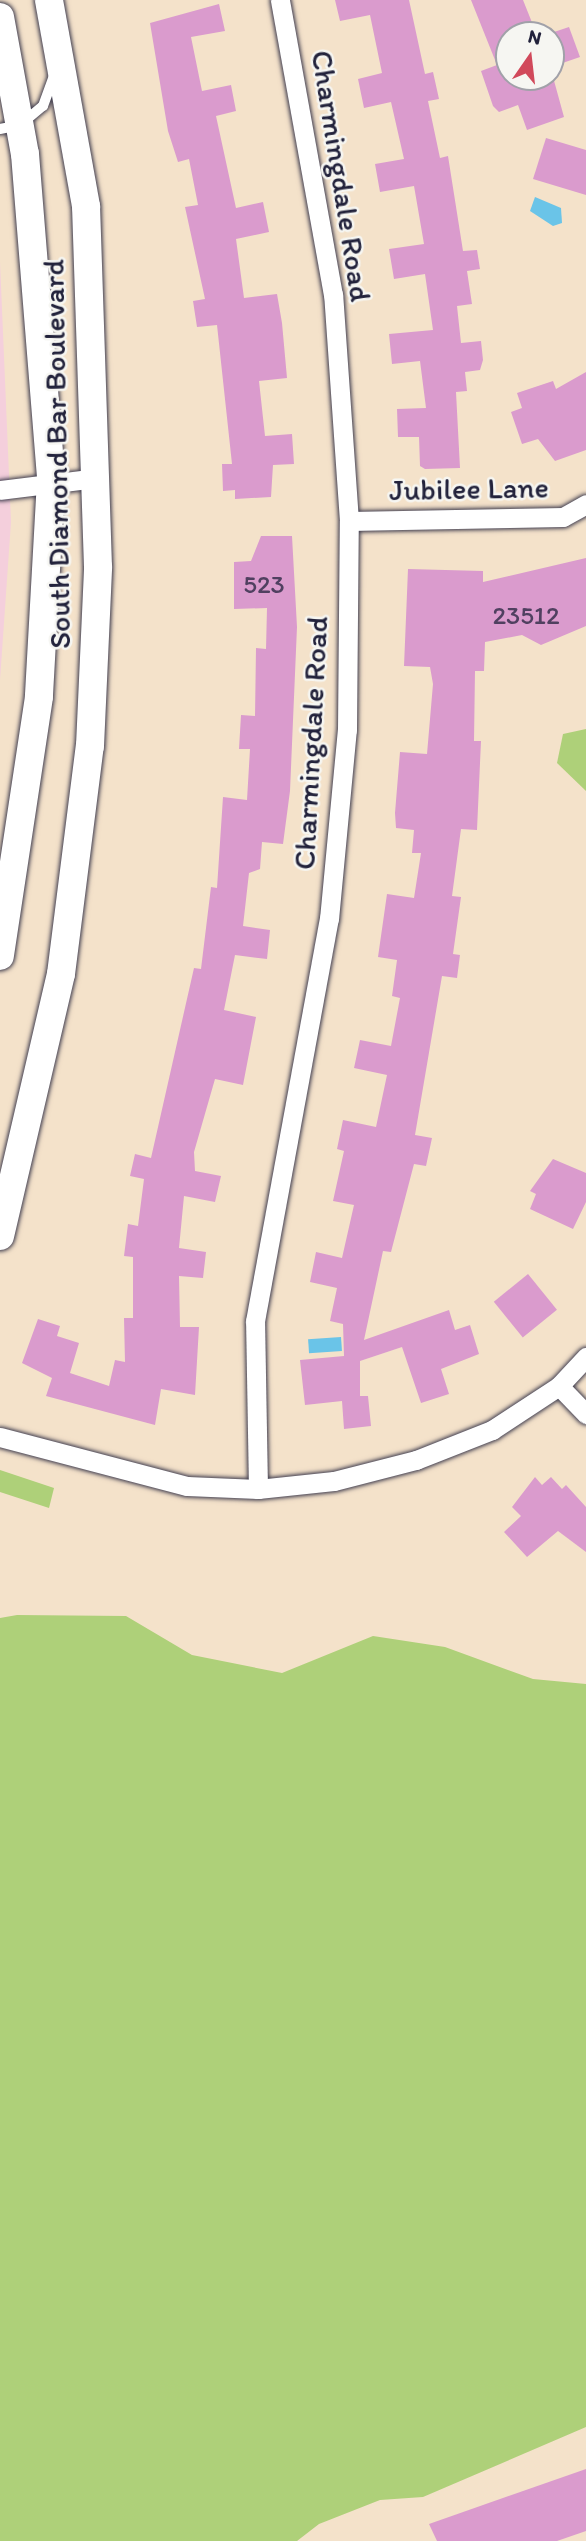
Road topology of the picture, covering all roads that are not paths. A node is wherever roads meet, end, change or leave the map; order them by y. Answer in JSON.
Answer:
{"nodes":[{"id":1,"x":49,"y":0,"type":"edge"},
{"id":2,"x":280,"y":0,"type":"edge"},
{"id":3,"x":0,"y":17,"type":"edge"},
{"id":4,"x":59,"y":60,"type":"junction"},
{"id":5,"x":10,"y":127,"type":"edge"},
{"id":6,"x":96,"y":478,"type":"junction"},
{"id":7,"x":51,"y":480,"type":"junction"},
{"id":8,"x":0,"y":489,"type":"edge"},
{"id":9,"x":586,"y":505,"type":"edge"},
{"id":10,"x":349,"y":521,"type":"junction"},
{"id":11,"x":0,"y":956,"type":"edge"},
{"id":12,"x":0,"y":1236,"type":"edge"},
{"id":13,"x":586,"y":1357,"type":"edge"},
{"id":14,"x":559,"y":1387,"type":"junction"},
{"id":15,"x":586,"y":1414,"type":"edge"},
{"id":16,"x":0,"y":1437,"type":"edge"},
{"id":17,"x":258,"y":1489,"type":"junction"}],
"edges":[{"from":1,"to":4,"type":"main road","name":"South Diamond Bar Boulevard"},
{"from":2,"to":10,"type":"street","name":"Charmingdale Road"},
{"from":3,"to":5,"type":"main road","name":"South Diamond Bar Boulevard"},
{"from":4,"to":5,"type":"lane"},
{"from":4,"to":6,"type":"main road","name":"South Diamond Bar Boulevard"},
{"from":5,"to":7,"type":"main road","name":"South Diamond Bar Boulevard"},
{"from":6,"to":7,"type":"street"},
{"from":6,"to":12,"type":"main road","name":"South Diamond Bar Boulevard"},
{"from":7,"to":8,"type":"street"},
{"from":7,"to":11,"type":"main road","name":"South Diamond Bar Boulevard"},
{"from":9,"to":10,"type":"street","name":"Jubilee Lane"},
{"from":10,"to":17,"type":"street","name":"Charmingdale Road"},
{"from":13,"to":14,"type":"street"},
{"from":14,"to":15,"type":"street"},
{"from":14,"to":17,"type":"street"},
{"from":16,"to":17,"type":"street"}]}
